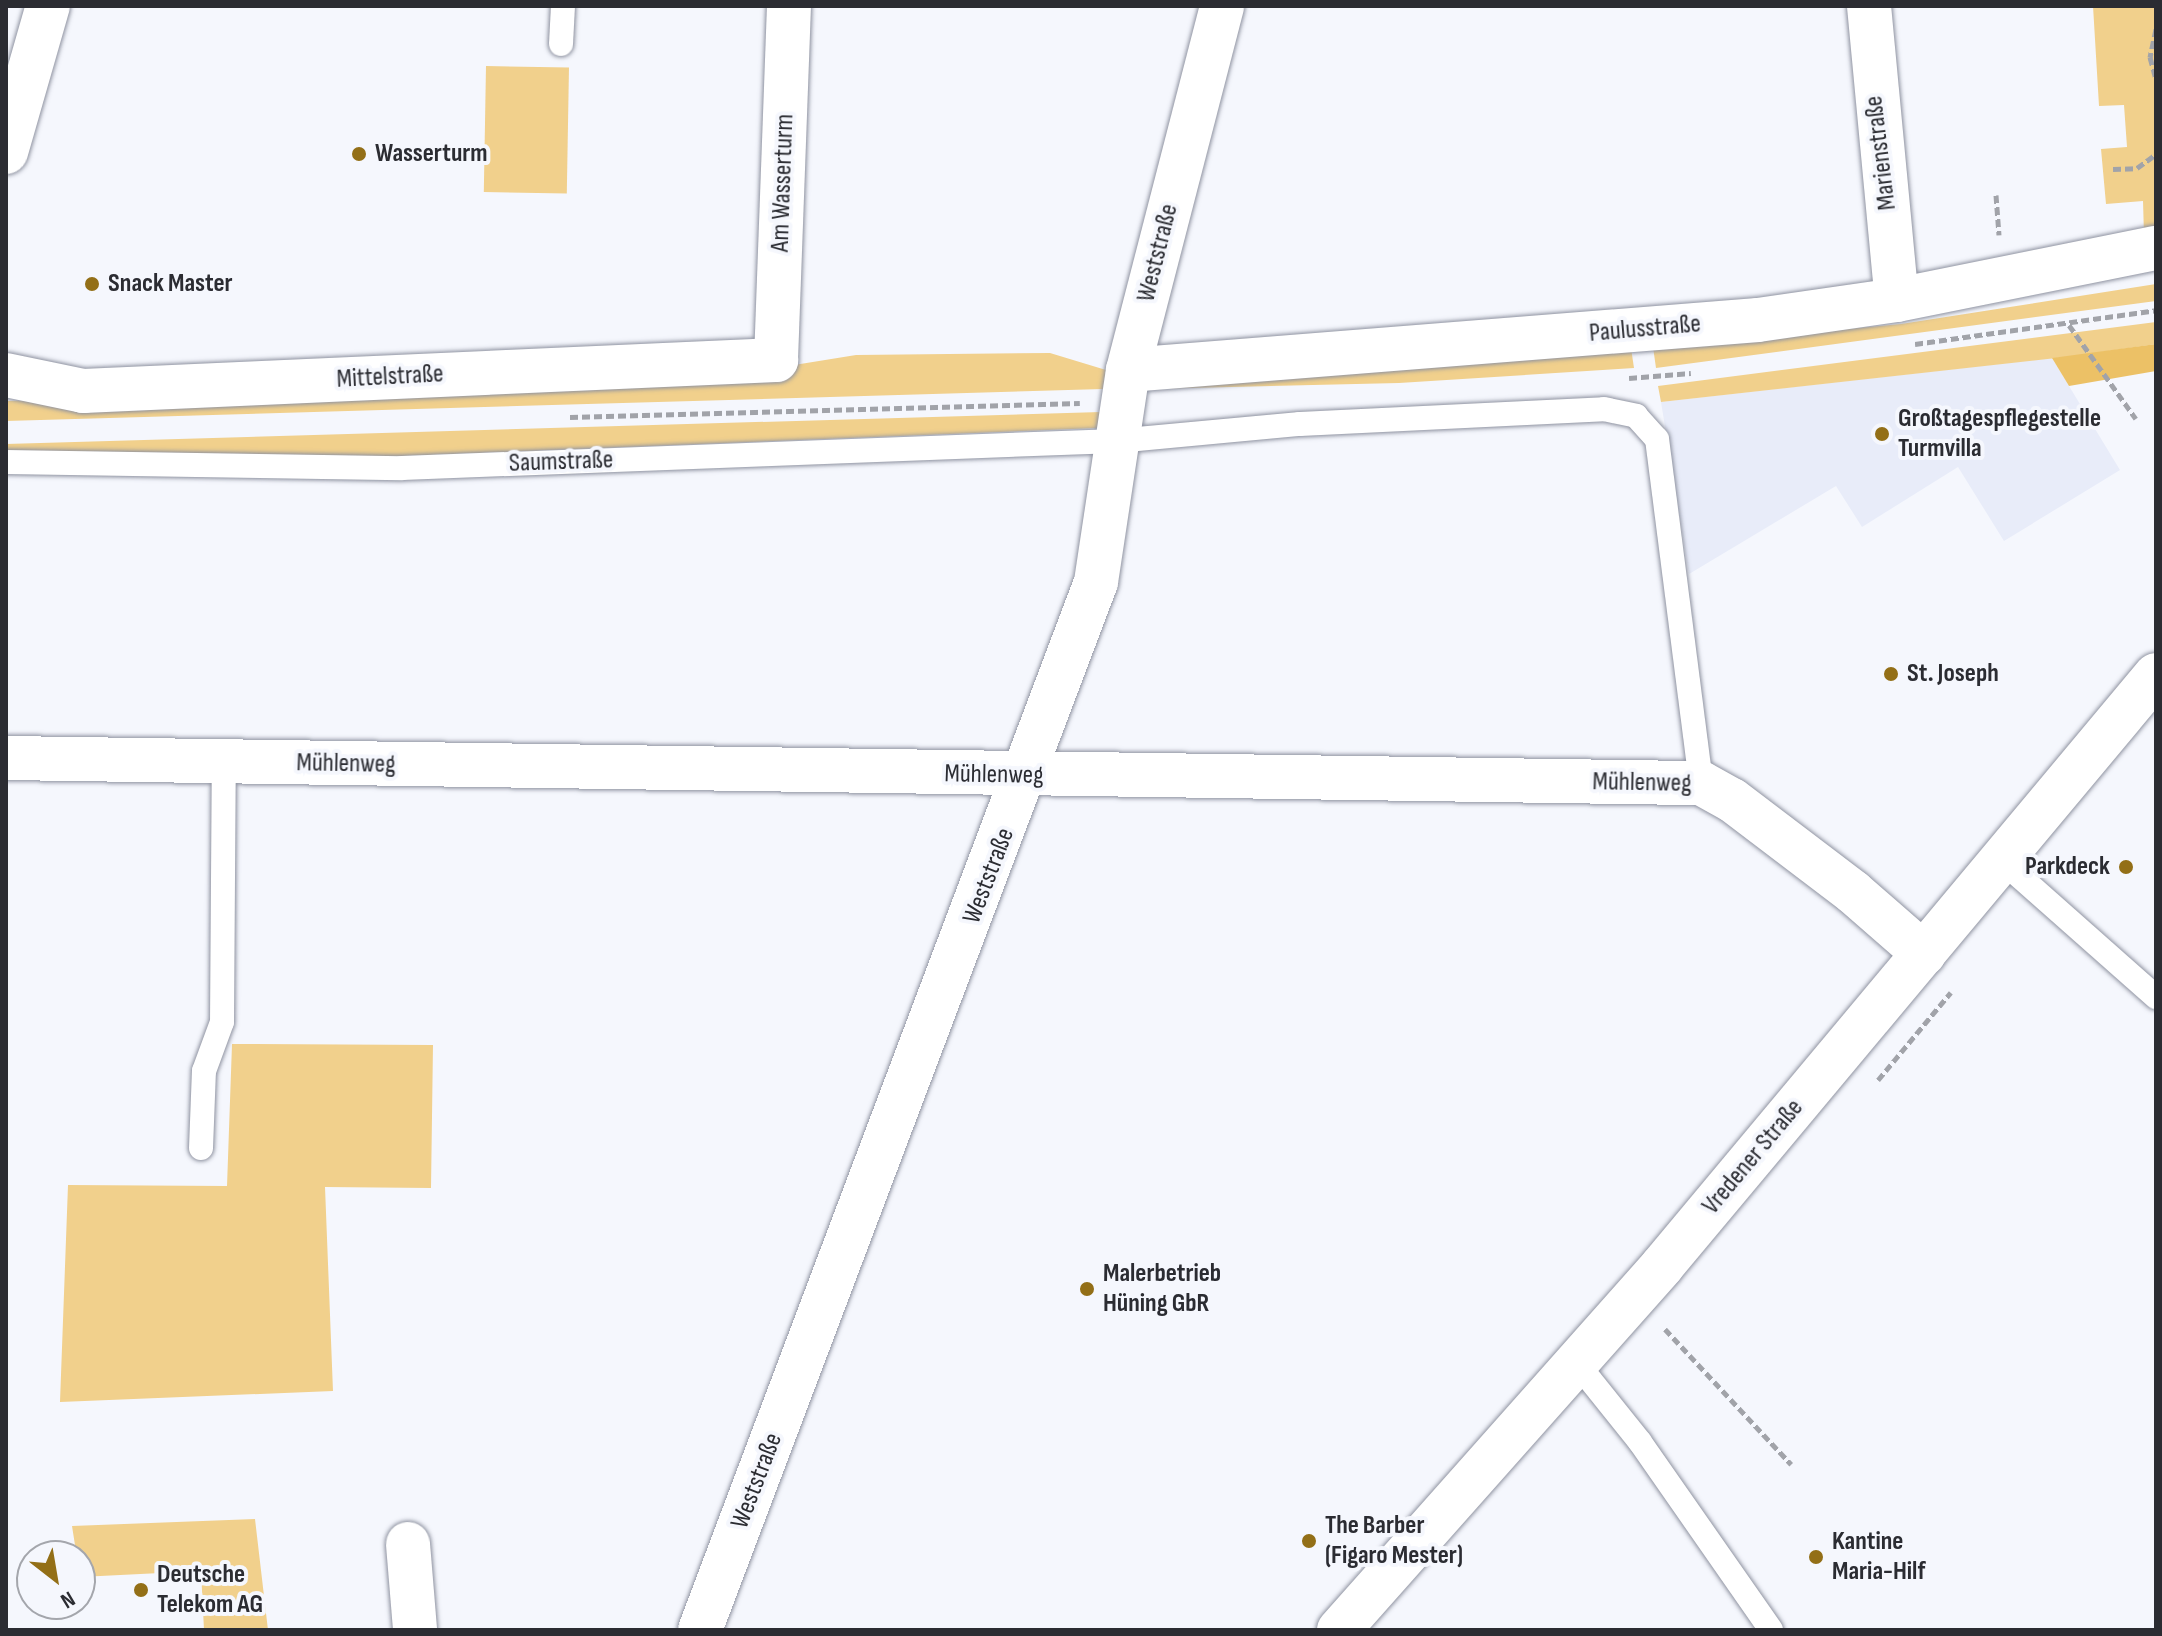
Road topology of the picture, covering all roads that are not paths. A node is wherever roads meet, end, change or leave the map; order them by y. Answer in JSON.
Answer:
{"nodes":[{"id":1,"x":48,"y":6,"type":"edge"},
{"id":2,"x":563,"y":6,"type":"edge"},
{"id":3,"x":789,"y":6,"type":"edge"},
{"id":4,"x":1222,"y":6,"type":"edge"},
{"id":5,"x":1869,"y":6,"type":"edge"},
{"id":6,"x":561,"y":44,"type":"dead end"},
{"id":7,"x":6,"y":152,"type":"edge"},
{"id":8,"x":2156,"y":248,"type":"edge"},
{"id":9,"x":1897,"y":300,"type":"junction"},
{"id":10,"x":776,"y":360,"type":"joint"},
{"id":11,"x":1128,"y":370,"type":"junction"},
{"id":12,"x":6,"y":375,"type":"edge"},
{"id":13,"x":1116,"y":441,"type":"junction"},
{"id":14,"x":6,"y":462,"type":"edge"},
{"id":15,"x":2156,"y":675,"type":"edge"},
{"id":16,"x":6,"y":758,"type":"edge"},
{"id":17,"x":224,"y":762,"type":"junction"},
{"id":18,"x":1027,"y":776,"type":"junction"},
{"id":19,"x":1701,"y":783,"type":"junction"},
{"id":20,"x":2001,"y":860,"type":"junction"},
{"id":21,"x":1924,"y":954,"type":"junction"},
{"id":22,"x":2156,"y":997,"type":"edge"},
{"id":23,"x":201,"y":1148,"type":"dead end"},
{"id":24,"x":1576,"y":1362,"type":"junction"},
{"id":25,"x":408,"y":1544,"type":"dead end"},
{"id":26,"x":415,"y":1630,"type":"edge"},
{"id":27,"x":700,"y":1630,"type":"edge"},
{"id":28,"x":1339,"y":1630,"type":"edge"},
{"id":29,"x":1771,"y":1630,"type":"edge"}],
"edges":[{"from":1,"to":7,"type":"street"},
{"from":2,"to":6,"type":"lane"},
{"from":3,"to":10,"type":"street","name":"Am Wasserturm"},
{"from":4,"to":11,"type":"street","name":"Weststraße"},
{"from":5,"to":9,"type":"street","name":"Marienstraße"},
{"from":8,"to":9,"type":"street","name":"Paulusstraße"},
{"from":9,"to":11,"type":"street","name":"Paulusstraße"},
{"from":10,"to":12,"type":"street","name":"Mittelstraße"},
{"from":11,"to":13,"type":"street","name":"Weststraße"},
{"from":13,"to":14,"type":"lane","name":"Saumstraße"},
{"from":13,"to":18,"type":"street","name":"Weststraße"},
{"from":13,"to":19,"type":"lane","name":"Saumstraße"},
{"from":15,"to":20,"type":"street","name":"Vredener Straße"},
{"from":16,"to":17,"type":"street","name":"Mühlenweg"},
{"from":17,"to":18,"type":"street","name":"Mühlenweg"},
{"from":17,"to":23,"type":"lane"},
{"from":18,"to":19,"type":"street","name":"Mühlenweg"},
{"from":18,"to":27,"type":"street","name":"Weststraße"},
{"from":19,"to":21,"type":"street","name":"Mühlenweg"},
{"from":20,"to":21,"type":"street","name":"Vredener Straße"},
{"from":20,"to":22,"type":"lane"},
{"from":21,"to":24,"type":"street","name":"Vredener Straße"},
{"from":24,"to":28,"type":"street","name":"Vredener Straße"},
{"from":24,"to":29,"type":"lane"},
{"from":25,"to":26,"type":"street"}]}
